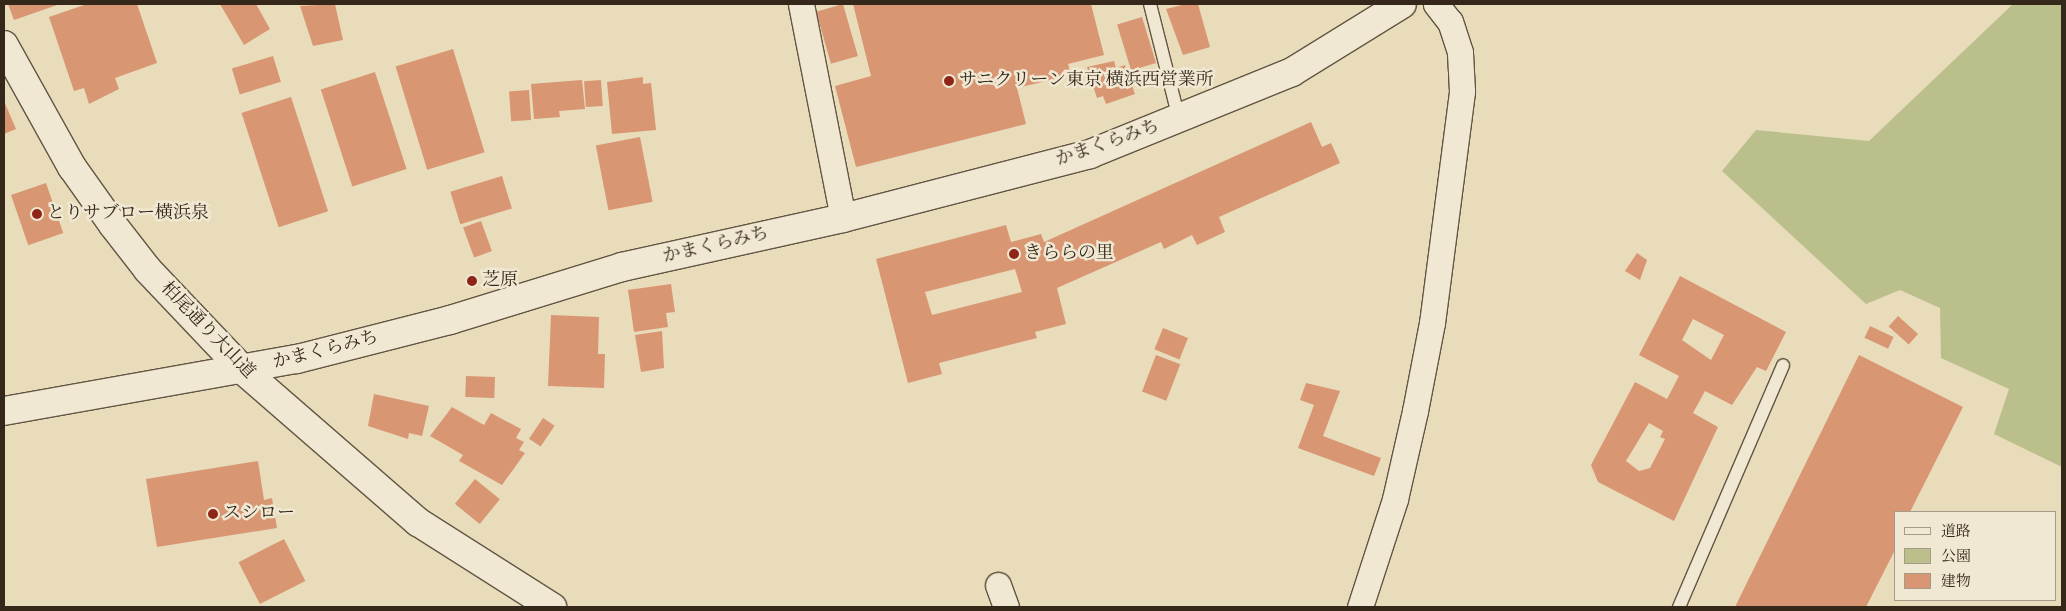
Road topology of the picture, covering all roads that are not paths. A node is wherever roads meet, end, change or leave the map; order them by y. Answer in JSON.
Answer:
{"nodes":[{"id":1,"x":801,"y":4,"type":"edge"},
{"id":2,"x":1150,"y":4,"type":"edge"},
{"id":3,"x":1402,"y":4,"type":"edge"},
{"id":4,"x":1436,"y":4,"type":"edge"},
{"id":5,"x":4,"y":45,"type":"edge"},
{"id":6,"x":1179,"y":119,"type":"junction"},
{"id":7,"x":843,"y":218,"type":"junction"},
{"id":8,"x":1783,"y":365,"type":"dead end"},
{"id":9,"x":243,"y":370,"type":"junction"},
{"id":10,"x":4,"y":411,"type":"edge"},
{"id":11,"x":552,"y":607,"type":"edge"},
{"id":12,"x":1360,"y":607,"type":"edge"},
{"id":13,"x":1679,"y":607,"type":"edge"}],
"edges":[{"from":1,"to":7,"type":"street"},
{"from":2,"to":6,"type":"lane"},
{"from":3,"to":6,"type":"main road","name":"かまくらみち"},
{"from":4,"to":12,"type":"street"},
{"from":5,"to":9,"type":"main road","name":"柏尾通り大山道"},
{"from":6,"to":7,"type":"main road","name":"かまくらみち"},
{"from":7,"to":9,"type":"main road","name":"かまくらみち"},
{"from":8,"to":13,"type":"lane"},
{"from":9,"to":10,"type":"main road","name":"かまくらみち"},
{"from":9,"to":11,"type":"main road","name":"柏尾通り大山道"}]}
